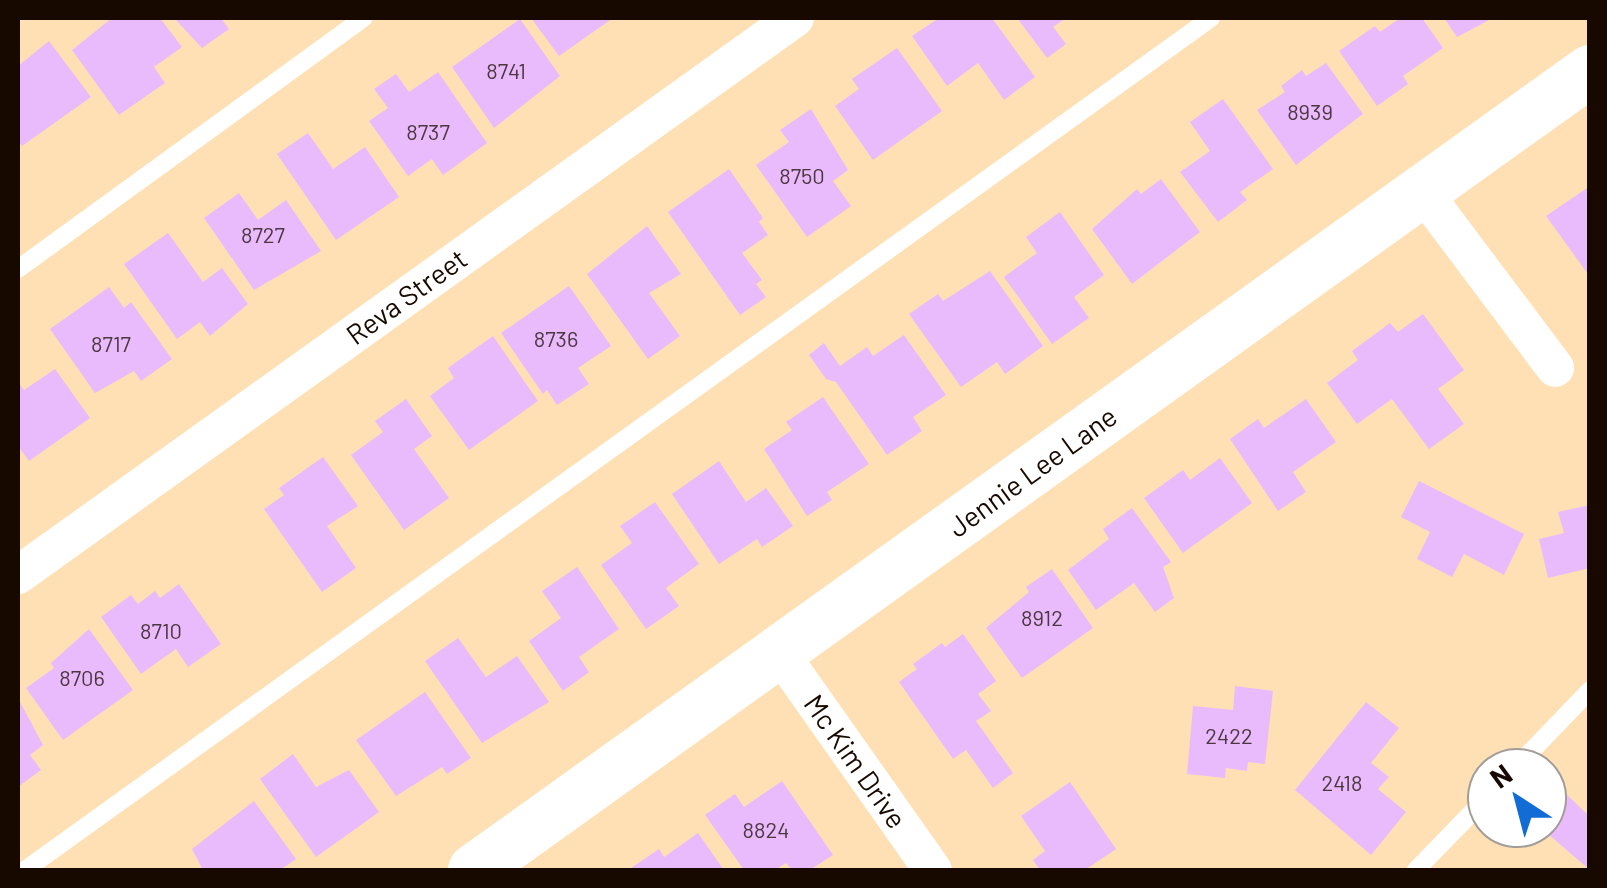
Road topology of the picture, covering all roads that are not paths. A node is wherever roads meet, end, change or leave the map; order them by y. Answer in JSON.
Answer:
{"nodes":[{"id":1,"x":364,"y":18,"type":"edge"},
{"id":2,"x":795,"y":18,"type":"edge"},
{"id":3,"x":1211,"y":18,"type":"edge"},
{"id":4,"x":1590,"y":71,"type":"edge"},
{"id":5,"x":1423,"y":192,"type":"junction"},
{"id":6,"x":18,"y":269,"type":"edge"},
{"id":7,"x":1554,"y":368,"type":"dead end"},
{"id":8,"x":18,"y":575,"type":"edge"},
{"id":9,"x":779,"y":652,"type":"junction"},
{"id":10,"x":1590,"y":690,"type":"edge"},
{"id":11,"x":1533,"y":748,"type":"edge"},
{"id":12,"x":1467,"y":818,"type":"edge"},
{"id":13,"x":925,"y":868,"type":"edge"},
{"id":14,"x":25,"y":870,"type":"edge"},
{"id":15,"x":474,"y":870,"type":"edge"},
{"id":16,"x":1416,"y":870,"type":"edge"}],
"edges":[{"from":1,"to":6,"type":"lane"},
{"from":2,"to":8,"type":"street","name":"Reva Street"},
{"from":3,"to":14,"type":"lane"},
{"from":4,"to":5,"type":"street","name":"Jennie Lee Lane"},
{"from":5,"to":7,"type":"street"},
{"from":5,"to":9,"type":"street","name":"Jennie Lee Lane"},
{"from":9,"to":13,"type":"street","name":"Mc Kim Drive"},
{"from":9,"to":15,"type":"street","name":"Jennie Lee Lane"},
{"from":10,"to":11,"type":"lane"},
{"from":12,"to":16,"type":"lane"}]}
